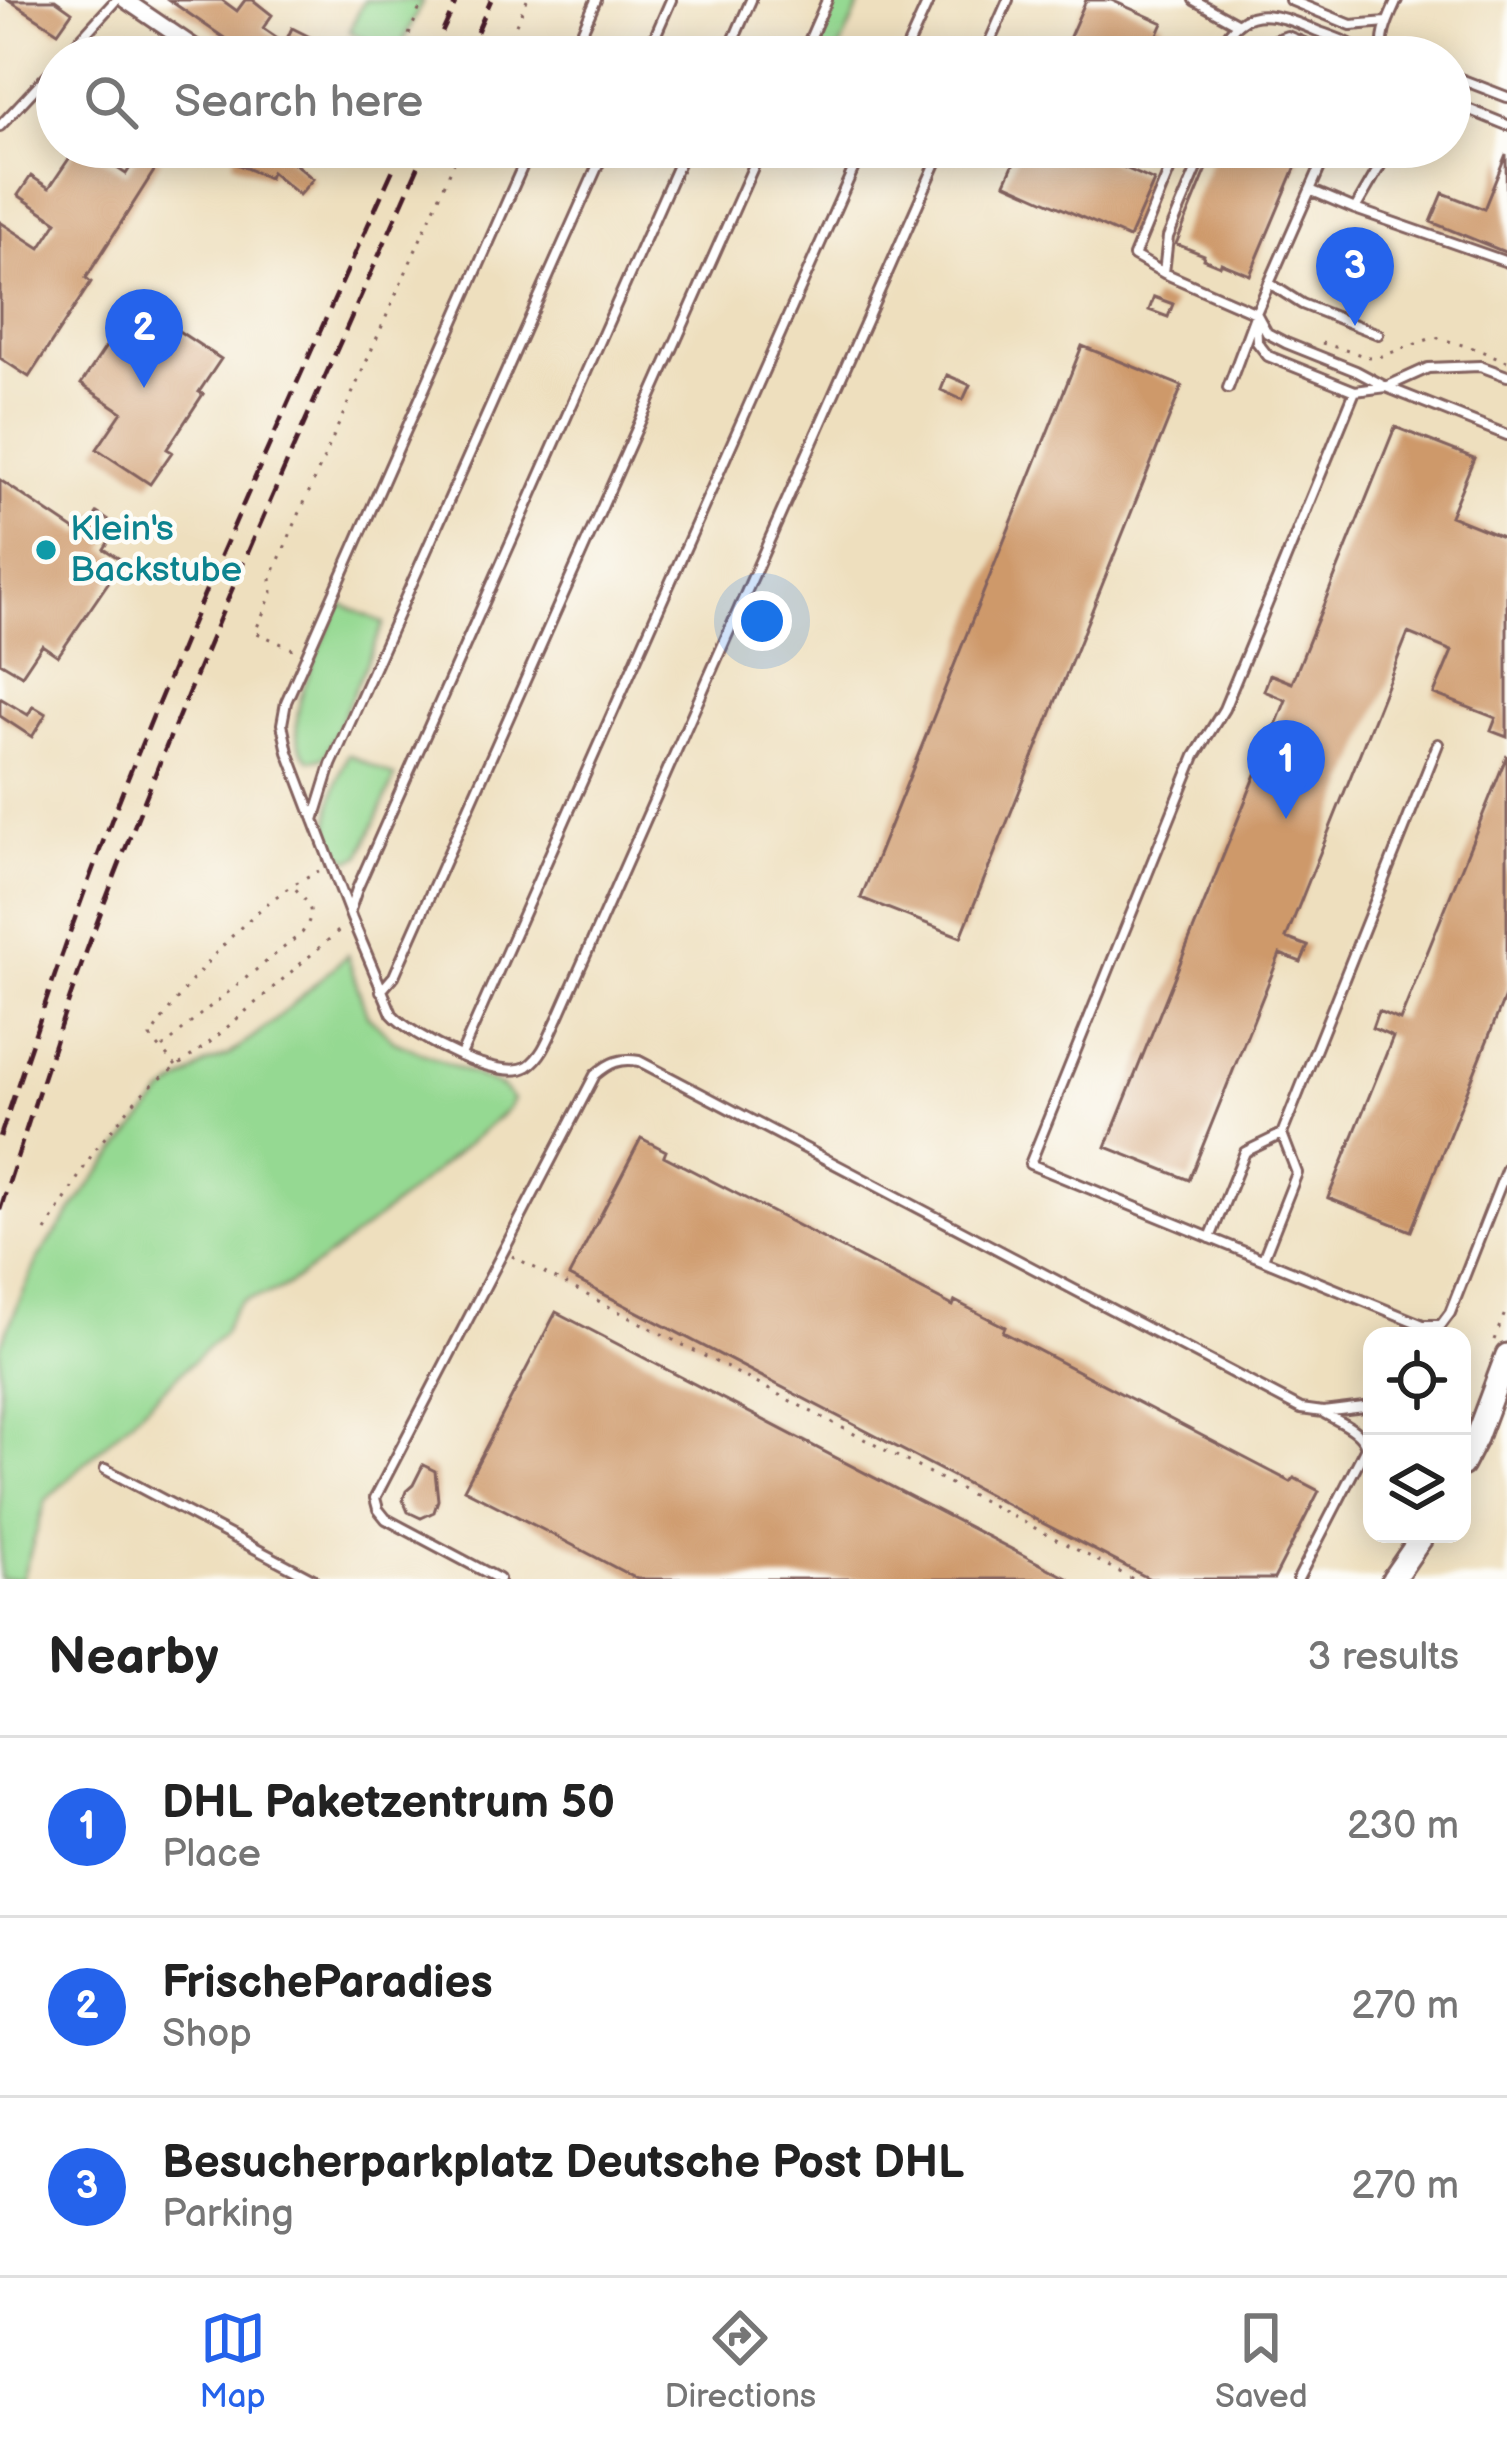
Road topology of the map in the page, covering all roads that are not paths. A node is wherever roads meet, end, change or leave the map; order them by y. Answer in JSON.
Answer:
{"nodes":[{"id":1,"x":116,"y":0,"type":"edge"},
{"id":2,"x":125,"y":0,"type":"edge"},
{"id":3,"x":596,"y":0,"type":"edge"},
{"id":4,"x":671,"y":0,"type":"edge"},
{"id":5,"x":751,"y":0,"type":"edge"},
{"id":6,"x":827,"y":0,"type":"edge"},
{"id":7,"x":928,"y":0,"type":"edge"},
{"id":8,"x":1008,"y":0,"type":"edge"},
{"id":9,"x":1194,"y":0,"type":"edge"},
{"id":10,"x":1290,"y":0,"type":"edge"},
{"id":11,"x":1396,"y":0,"type":"edge"},
{"id":12,"x":1387,"y":22,"type":"junction"},
{"id":13,"x":1236,"y":23,"type":"junction"},
{"id":14,"x":83,"y":36,"type":"edge"},
{"id":15,"x":178,"y":36,"type":"edge"},
{"id":16,"x":580,"y":36,"type":"edge"},
{"id":17,"x":655,"y":36,"type":"edge"},
{"id":18,"x":735,"y":36,"type":"edge"},
{"id":19,"x":811,"y":36,"type":"edge"},
{"id":20,"x":912,"y":36,"type":"edge"},
{"id":21,"x":992,"y":36,"type":"edge"},
{"id":22,"x":1226,"y":36,"type":"edge"},
{"id":23,"x":1330,"y":36,"type":"edge"},
{"id":24,"x":1384,"y":36,"type":"edge"},
{"id":25,"x":1471,"y":83,"type":"edge"},
{"id":26,"x":36,"y":87,"type":"edge"},
{"id":27,"x":1507,"y":97,"type":"edge"},
{"id":28,"x":1471,"y":110,"type":"edge"},
{"id":29,"x":1507,"y":125,"type":"edge"},
{"id":30,"x":0,"y":126,"type":"edge"},
{"id":31,"x":522,"y":168,"type":"edge"},
{"id":32,"x":597,"y":168,"type":"edge"},
{"id":33,"x":677,"y":168,"type":"edge"},
{"id":34,"x":753,"y":168,"type":"edge"},
{"id":35,"x":854,"y":168,"type":"edge"},
{"id":36,"x":934,"y":168,"type":"edge"},
{"id":37,"x":1170,"y":168,"type":"edge"},
{"id":38,"x":1197,"y":168,"type":"edge"},
{"id":39,"x":1320,"y":168,"type":"edge"},
{"id":40,"x":1379,"y":168,"type":"edge"},
{"id":41,"x":1310,"y":190,"type":"junction"},
{"id":42,"x":1355,"y":209,"type":"junction"},
{"id":43,"x":1507,"y":262,"type":"edge"},
{"id":44,"x":1164,"y":273,"type":"junction"},
{"id":45,"x":1269,"y":283,"type":"junction"},
{"id":46,"x":1256,"y":313,"type":"junction"},
{"id":47,"x":1378,"y":334,"type":"dead end"},
{"id":48,"x":1507,"y":376,"type":"edge"},
{"id":49,"x":1386,"y":387,"type":"junction"},
{"id":50,"x":1228,"y":388,"type":"dead end"},
{"id":51,"x":1355,"y":391,"type":"junction"},
{"id":52,"x":1507,"y":435,"type":"edge"},
{"id":53,"x":1438,"y":744,"type":"dead end"},
{"id":54,"x":314,"y":821,"type":"junction"},
{"id":55,"x":351,"y":916,"type":"junction"},
{"id":56,"x":382,"y":991,"type":"junction"},
{"id":57,"x":461,"y":1054,"type":"junction"},
{"id":58,"x":1282,"y":1134,"type":"junction"},
{"id":59,"x":1507,"y":1168,"type":"edge"},
{"id":60,"x":1210,"y":1238,"type":"junction"},
{"id":61,"x":1263,"y":1259,"type":"junction"},
{"id":62,"x":1507,"y":1355,"type":"edge"},
{"id":63,"x":1363,"y":1407,"type":"edge"},
{"id":64,"x":1323,"y":1412,"type":"junction"},
{"id":65,"x":1471,"y":1430,"type":"edge"},
{"id":66,"x":105,"y":1469,"type":"dead end"},
{"id":67,"x":1418,"y":1543,"type":"edge"},
{"id":68,"x":313,"y":1579,"type":"edge"},
{"id":69,"x":499,"y":1579,"type":"edge"},
{"id":70,"x":1298,"y":1579,"type":"edge"},
{"id":71,"x":1393,"y":1579,"type":"edge"}],
"edges":[{"from":1,"to":14,"type":"lane"},
{"from":2,"to":15,"type":"street"},
{"from":3,"to":16,"type":"lane"},
{"from":4,"to":17,"type":"lane"},
{"from":5,"to":18,"type":"lane"},
{"from":6,"to":19,"type":"lane"},
{"from":7,"to":20,"type":"lane"},
{"from":8,"to":21,"type":"lane"},
{"from":9,"to":13,"type":"lane"},
{"from":10,"to":12,"type":"lane"},
{"from":11,"to":12,"type":"lane"},
{"from":12,"to":24,"type":"lane"},
{"from":13,"to":22,"type":"lane"},
{"from":13,"to":23,"type":"lane"},
{"from":25,"to":27,"type":"lane"},
{"from":26,"to":30,"type":"lane"},
{"from":28,"to":29,"type":"lane"},
{"from":31,"to":54,"type":"lane"},
{"from":32,"to":54,"type":"lane"},
{"from":33,"to":55,"type":"lane"},
{"from":34,"to":56,"type":"lane"},
{"from":35,"to":57,"type":"lane"},
{"from":36,"to":57,"type":"lane"},
{"from":37,"to":44,"type":"lane"},
{"from":38,"to":44,"type":"lane"},
{"from":39,"to":41,"type":"lane"},
{"from":40,"to":42,"type":"lane"},
{"from":41,"to":42,"type":"lane"},
{"from":41,"to":45,"type":"lane"},
{"from":42,"to":43,"type":"lane"},
{"from":44,"to":46,"type":"lane"},
{"from":45,"to":46,"type":"lane"},
{"from":45,"to":47,"type":"lane"},
{"from":46,"to":49,"type":"lane"},
{"from":46,"to":50,"type":"lane"},
{"from":46,"to":51,"type":"lane"},
{"from":48,"to":49,"type":"lane"},
{"from":49,"to":51,"type":"lane"},
{"from":49,"to":52,"type":"lane"},
{"from":51,"to":60,"type":"lane"},
{"from":53,"to":58,"type":"lane"},
{"from":54,"to":55,"type":"lane"},
{"from":55,"to":56,"type":"lane"},
{"from":56,"to":57,"type":"lane"},
{"from":58,"to":60,"type":"lane"},
{"from":58,"to":61,"type":"lane"},
{"from":59,"to":61,"type":"lane"},
{"from":60,"to":61,"type":"lane"},
{"from":62,"to":65,"type":"main road"},
{"from":63,"to":64,"type":"lane"},
{"from":64,"to":69,"type":"lane"},
{"from":64,"to":70,"type":"lane"},
{"from":66,"to":68,"type":"lane"},
{"from":67,"to":71,"type":"main road"}]}
